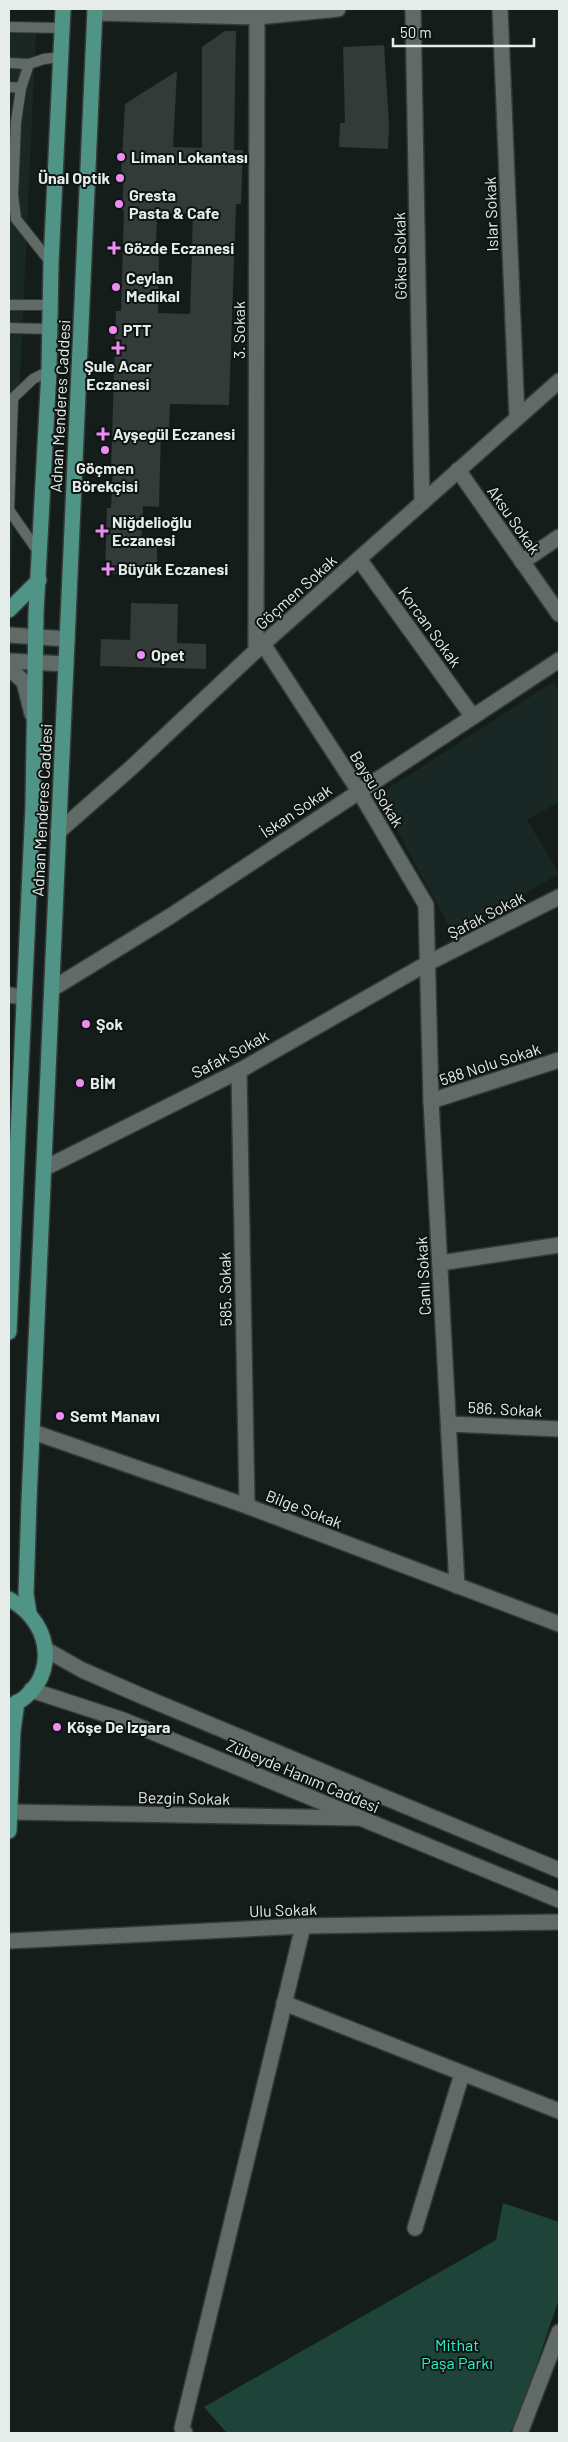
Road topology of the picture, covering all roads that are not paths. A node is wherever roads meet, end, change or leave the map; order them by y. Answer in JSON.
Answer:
{"nodes":[{"id":1,"x":62,"y":9,"type":"edge"},
{"id":2,"x":338,"y":9,"type":"edge"},
{"id":3,"x":413,"y":9,"type":"edge"},
{"id":4,"x":500,"y":9,"type":"edge"},
{"id":5,"x":95,"y":11,"type":"edge"},
{"id":6,"x":257,"y":13,"type":"edge"},
{"id":7,"x":9,"y":27,"type":"edge"},
{"id":8,"x":62,"y":28,"type":"junction"},
{"id":9,"x":61,"y":57,"type":"junction"},
{"id":10,"x":9,"y":63,"type":"edge"},
{"id":11,"x":29,"y":64,"type":"junction"},
{"id":12,"x":9,"y":87,"type":"edge"},
{"id":13,"x":21,"y":88,"type":"junction"},
{"id":14,"x":51,"y":263,"type":"junction"},
{"id":15,"x":9,"y":305,"type":"edge"},
{"id":16,"x":50,"y":306,"type":"junction"},
{"id":17,"x":9,"y":328,"type":"edge"},
{"id":18,"x":50,"y":330,"type":"junction"},
{"id":19,"x":49,"y":371,"type":"junction"},
{"id":20,"x":559,"y":381,"type":"edge"},
{"id":21,"x":517,"y":418,"type":"junction"},
{"id":22,"x":458,"y":470,"type":"junction"},
{"id":23,"x":422,"y":503,"type":"junction"},
{"id":24,"x":559,"y":538,"type":"edge"},
{"id":25,"x":39,"y":553,"type":"junction"},
{"id":26,"x":359,"y":559,"type":"junction"},
{"id":27,"x":522,"y":562,"type":"junction"},
{"id":28,"x":39,"y":580,"type":"junction"},
{"id":29,"x":9,"y":610,"type":"edge"},
{"id":30,"x":559,"y":614,"type":"edge"},
{"id":31,"x":9,"y":635,"type":"edge"},
{"id":32,"x":37,"y":637,"type":"junction"},
{"id":33,"x":67,"y":639,"type":"junction"},
{"id":34,"x":259,"y":647,"type":"junction"},
{"id":35,"x":559,"y":660,"type":"edge"},
{"id":36,"x":9,"y":661,"type":"edge"},
{"id":37,"x":35,"y":662,"type":"junction"},
{"id":38,"x":66,"y":664,"type":"junction"},
{"id":39,"x":9,"y":668,"type":"edge"},
{"id":40,"x":473,"y":716,"type":"junction"},
{"id":41,"x":34,"y":726,"type":"junction"},
{"id":42,"x":359,"y":791,"type":"junction"},
{"id":43,"x":58,"y":832,"type":"junction"},
{"id":44,"x":559,"y":897,"type":"edge"},
{"id":45,"x":428,"y":963,"type":"junction"},
{"id":46,"x":52,"y":989,"type":"junction"},
{"id":47,"x":9,"y":995,"type":"edge"},
{"id":48,"x":24,"y":997,"type":"junction"},
{"id":49,"x":559,"y":1060,"type":"edge"},
{"id":50,"x":238,"y":1071,"type":"junction"},
{"id":51,"x":431,"y":1101,"type":"junction"},
{"id":52,"x":14,"y":1125,"type":"edge"},
{"id":53,"x":45,"y":1168,"type":"junction"},
{"id":54,"x":559,"y":1245,"type":"edge"},
{"id":55,"x":11,"y":1263,"type":"edge"},
{"id":56,"x":440,"y":1264,"type":"junction"},
{"id":57,"x":9,"y":1332,"type":"edge"},
{"id":58,"x":449,"y":1424,"type":"junction"},
{"id":59,"x":559,"y":1429,"type":"edge"},
{"id":60,"x":33,"y":1432,"type":"junction"},
{"id":61,"x":247,"y":1506,"type":"junction"},
{"id":62,"x":457,"y":1586,"type":"junction"},
{"id":63,"x":9,"y":1599,"type":"edge"},
{"id":64,"x":29,"y":1613,"type":"junction"},
{"id":65,"x":559,"y":1624,"type":"edge"},
{"id":66,"x":45,"y":1649,"type":"junction"},
{"id":67,"x":31,"y":1690,"type":"junction"},
{"id":68,"x":13,"y":1704,"type":"edge"},
{"id":69,"x":10,"y":1812,"type":"edge"},
{"id":70,"x":358,"y":1818,"type":"junction"},
{"id":71,"x":9,"y":1830,"type":"edge"},
{"id":72,"x":559,"y":1870,"type":"edge"},
{"id":73,"x":559,"y":1900,"type":"edge"},
{"id":74,"x":559,"y":1922,"type":"edge"},
{"id":75,"x":304,"y":1926,"type":"junction"},
{"id":76,"x":9,"y":1941,"type":"edge"},
{"id":77,"x":284,"y":2003,"type":"junction"},
{"id":78,"x":462,"y":2074,"type":"junction"},
{"id":79,"x":559,"y":2110,"type":"edge"},
{"id":80,"x":415,"y":2228,"type":"dead end"},
{"id":81,"x":559,"y":2332,"type":"edge"},
{"id":82,"x":186,"y":2433,"type":"edge"},
{"id":83,"x":520,"y":2433,"type":"edge"}],
"edges":[{"from":1,"to":8,"type":"main road","name":"Adnan Menderes Caddesi"},
{"from":2,"to":6,"type":"street"},
{"from":3,"to":23,"type":"street","name":"Göksu Sokak"},
{"from":4,"to":21,"type":"street","name":"Islar Sokak"},
{"from":5,"to":6,"type":"street"},
{"from":5,"to":33,"type":"main road","name":"Adnan Menderes Caddesi"},
{"from":6,"to":34,"type":"street","name":"3. Sokak"},
{"from":7,"to":8,"type":"lane"},
{"from":8,"to":9,"type":"main road","name":"Adnan Menderes Caddesi"},
{"from":9,"to":11,"type":"lane"},
{"from":9,"to":14,"type":"main road","name":"Adnan Menderes Caddesi"},
{"from":10,"to":11,"type":"lane"},
{"from":11,"to":13,"type":"lane"},
{"from":12,"to":13,"type":"lane"},
{"from":13,"to":14,"type":"lane"},
{"from":14,"to":16,"type":"main road","name":"Adnan Menderes Caddesi"},
{"from":15,"to":16,"type":"lane"},
{"from":16,"to":18,"type":"main road","name":"Adnan Menderes Caddesi"},
{"from":17,"to":18,"type":"lane"},
{"from":18,"to":19,"type":"main road","name":"Adnan Menderes Caddesi"},
{"from":19,"to":25,"type":"main road","name":"Adnan Menderes Caddesi"},
{"from":19,"to":25,"type":"lane"},
{"from":20,"to":21,"type":"street","name":"Göçmen Sokak"},
{"from":21,"to":22,"type":"street","name":"Göçmen Sokak"},
{"from":22,"to":23,"type":"street","name":"Göçmen Sokak"},
{"from":22,"to":27,"type":"street","name":"Aksu Sokak"},
{"from":23,"to":26,"type":"street","name":"Göçmen Sokak"},
{"from":24,"to":27,"type":"street"},
{"from":25,"to":28,"type":"main road","name":"Adnan Menderes Caddesi"},
{"from":26,"to":34,"type":"street","name":"Göçmen Sokak"},
{"from":26,"to":40,"type":"street","name":"Korcan Sokak"},
{"from":27,"to":30,"type":"street","name":"Aksu Sokak"},
{"from":28,"to":29,"type":"main road"},
{"from":28,"to":32,"type":"main road","name":"Adnan Menderes Caddesi"},
{"from":31,"to":32,"type":"street"},
{"from":32,"to":33,"type":"street"},
{"from":32,"to":37,"type":"main road","name":"Adnan Menderes Caddesi"},
{"from":33,"to":38,"type":"main road","name":"Adnan Menderes Caddesi"},
{"from":34,"to":42,"type":"street","name":"Baysu Sokak"},
{"from":34,"to":43,"type":"street","name":"Göçmen Sokak"},
{"from":35,"to":40,"type":"street","name":"İskan Sokak"},
{"from":36,"to":37,"type":"street"},
{"from":37,"to":38,"type":"street"},
{"from":37,"to":41,"type":"main road","name":"Adnan Menderes Caddesi"},
{"from":38,"to":43,"type":"main road","name":"Adnan Menderes Caddesi"},
{"from":39,"to":41,"type":"street"},
{"from":40,"to":42,"type":"street","name":"İskan Sokak"},
{"from":41,"to":48,"type":"main road","name":"Adnan Menderes Caddesi"},
{"from":42,"to":45,"type":"street","name":"Baysu Sokak"},
{"from":42,"to":46,"type":"street","name":"İskan Sokak"},
{"from":43,"to":46,"type":"main road","name":"Adnan Menderes Caddesi"},
{"from":44,"to":45,"type":"street","name":"Şafak Sokak"},
{"from":45,"to":50,"type":"street","name":"Safak Sokak"},
{"from":45,"to":51,"type":"street","name":"Canlı Sokak"},
{"from":46,"to":53,"type":"main road","name":"Adnan Menderes Caddesi"},
{"from":47,"to":48,"type":"street"},
{"from":48,"to":52,"type":"main road","name":"Adnan Menderes Caddesi"},
{"from":49,"to":51,"type":"street","name":"588 Nolu Sokak"},
{"from":50,"to":53,"type":"street","name":"Safak Sokak"},
{"from":50,"to":61,"type":"street","name":"585. Sokak"},
{"from":51,"to":56,"type":"street","name":"Canlı Sokak"},
{"from":52,"to":55,"type":"main road","name":"Adnan Menderes Caddesi"},
{"from":53,"to":60,"type":"main road","name":"Adnan Menderes Caddesi"},
{"from":54,"to":56,"type":"street"},
{"from":55,"to":57,"type":"main road","name":"Adnan Menderes Caddesi"},
{"from":56,"to":58,"type":"street","name":"Canlı Sokak"},
{"from":58,"to":59,"type":"street","name":"586. Sokak"},
{"from":58,"to":62,"type":"street","name":"Canlı Sokak"},
{"from":60,"to":61,"type":"street","name":"Bilge Sokak"},
{"from":60,"to":64,"type":"main road","name":"Adnan Menderes Caddesi"},
{"from":61,"to":62,"type":"street","name":"Bilge Sokak"},
{"from":62,"to":65,"type":"street","name":"Bilge Sokak"},
{"from":63,"to":64,"type":"main road"},
{"from":64,"to":66,"type":"main road"},
{"from":66,"to":67,"type":"main road"},
{"from":66,"to":72,"type":"street","name":"Zübeyde Hanım Caddesi"},
{"from":67,"to":68,"type":"main road"},
{"from":67,"to":70,"type":"street","name":"Zübeyde Hanım Caddesi"},
{"from":68,"to":69,"type":"main road"},
{"from":69,"to":70,"type":"street","name":"Bezgin Sokak"},
{"from":69,"to":71,"type":"main road"},
{"from":70,"to":73,"type":"street","name":"Zübeyde Hanım Caddesi"},
{"from":74,"to":75,"type":"street","name":"Ulu Sokak"},
{"from":75,"to":76,"type":"street","name":"Ulu Sokak"},
{"from":75,"to":77,"type":"street"},
{"from":77,"to":78,"type":"street"},
{"from":77,"to":82,"type":"street"},
{"from":78,"to":79,"type":"street"},
{"from":78,"to":80,"type":"street"},
{"from":81,"to":83,"type":"street"}]}
